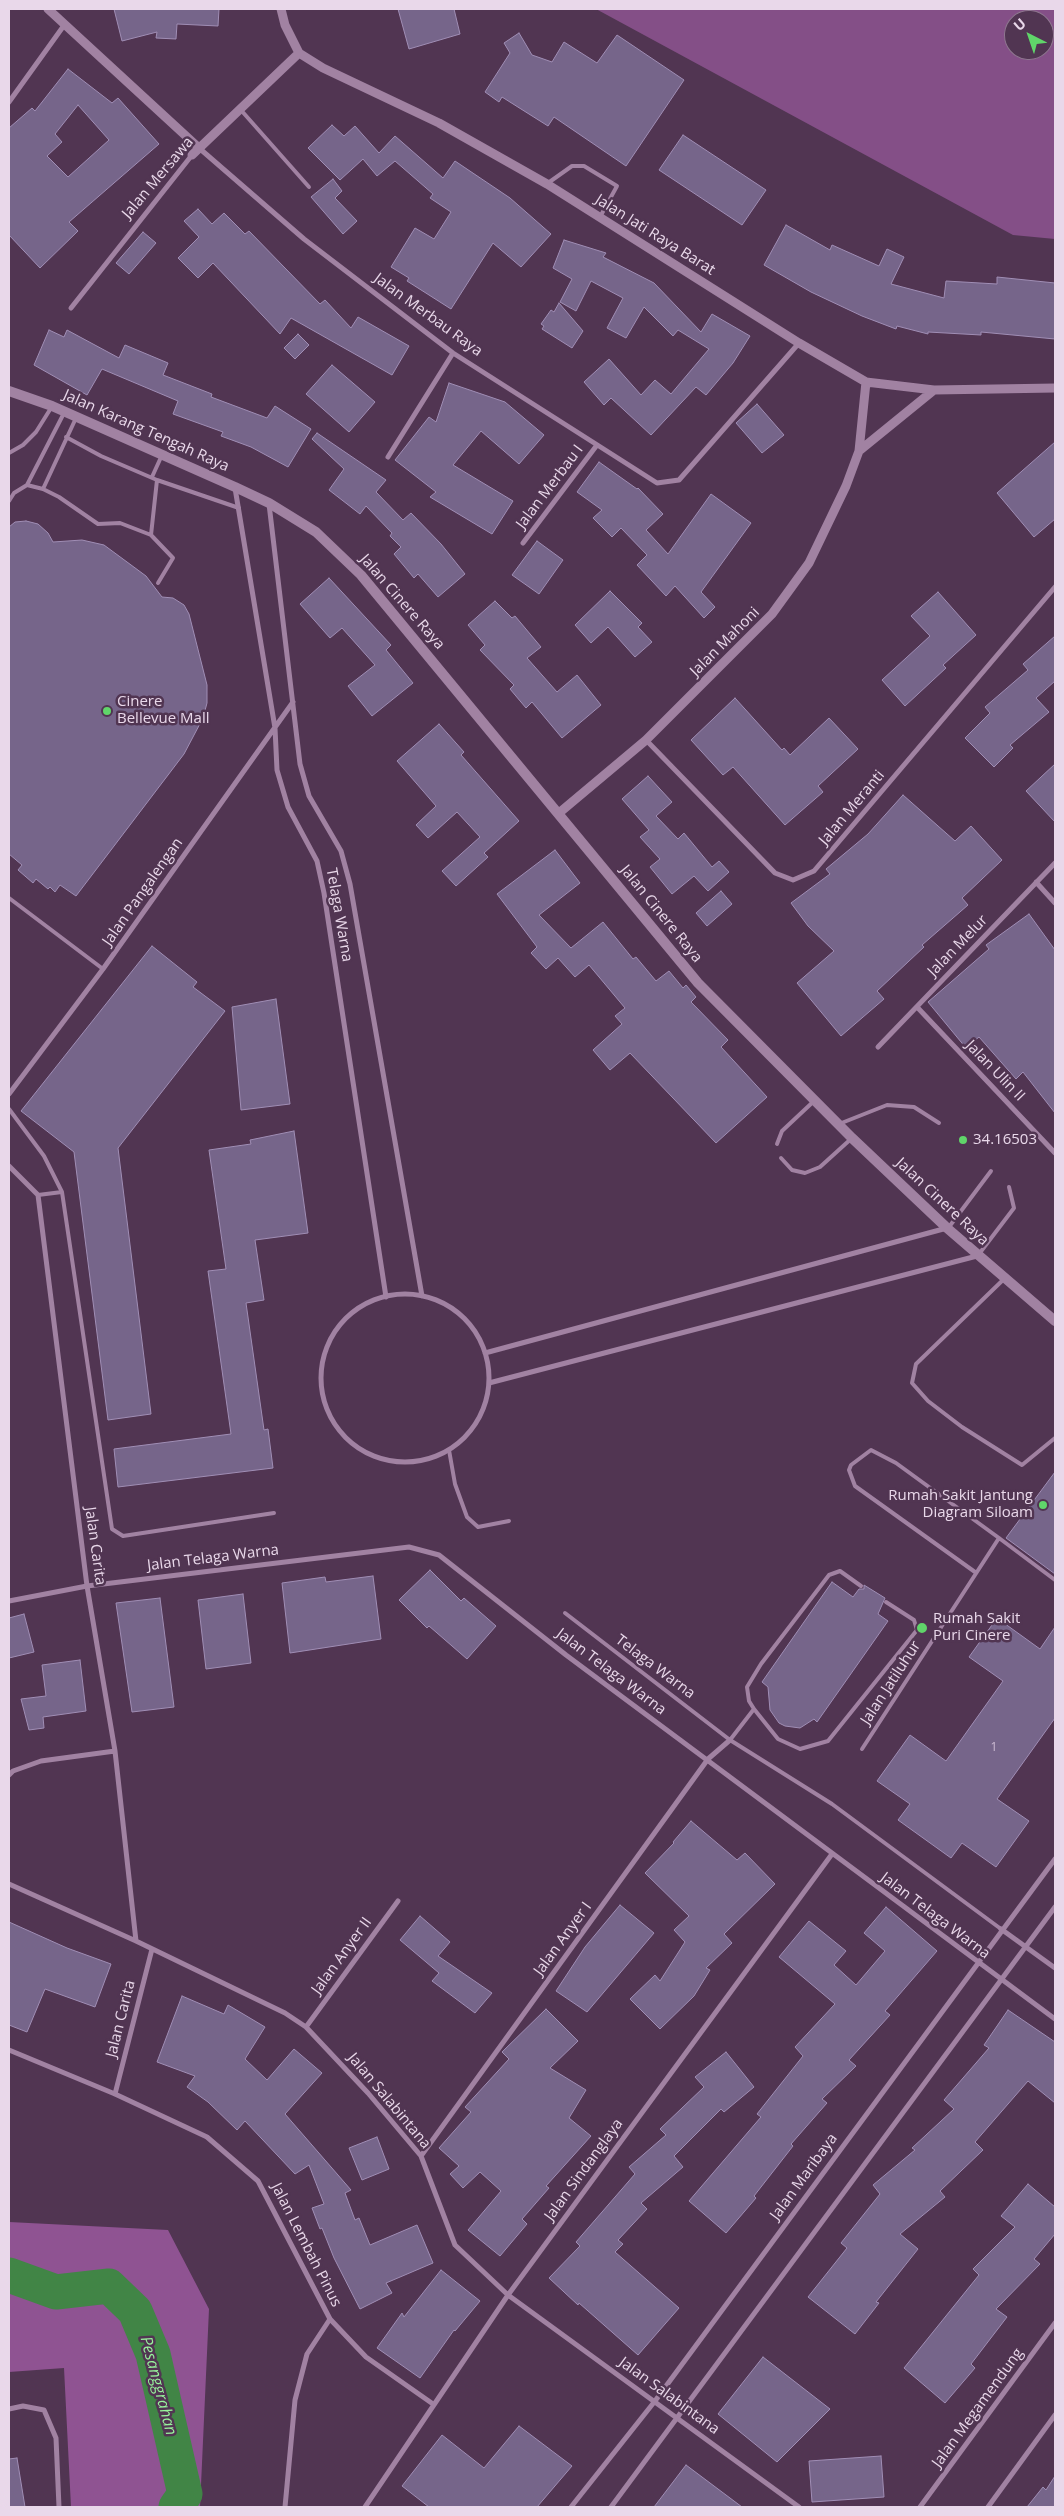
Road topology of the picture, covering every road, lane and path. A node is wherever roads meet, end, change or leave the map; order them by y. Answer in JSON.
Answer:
{"nodes":[{"id":1,"x":281,"y":9,"type":"edge"},
{"id":2,"x":50,"y":10,"type":"edge"},
{"id":3,"x":65,"y":24,"type":"junction"},
{"id":4,"x":299,"y":53,"type":"junction"},
{"id":5,"x":9,"y":102,"type":"edge"},
{"id":6,"x":240,"y":109,"type":"junction"},
{"id":7,"x":199,"y":148,"type":"junction"},
{"id":8,"x":192,"y":155,"type":"joint"},
{"id":9,"x":547,"y":184,"type":"junction"},
{"id":10,"x":309,"y":187,"type":"dead end"},
{"id":11,"x":600,"y":217,"type":"junction"},
{"id":12,"x":71,"y":308,"type":"dead end"},
{"id":13,"x":799,"y":343,"type":"junction"},
{"id":14,"x":453,"y":353,"type":"junction"},
{"id":15,"x":866,"y":382,"type":"junction"},
{"id":16,"x":1055,"y":388,"type":"edge"},
{"id":17,"x":934,"y":390,"type":"junction"},
{"id":18,"x":9,"y":391,"type":"edge"},
{"id":19,"x":52,"y":406,"type":"junction"},
{"id":20,"x":65,"y":412,"type":"junction"},
{"id":21,"x":77,"y":416,"type":"junction"},
{"id":22,"x":66,"y":437,"type":"junction"},
{"id":23,"x":597,"y":445,"type":"junction"},
{"id":24,"x":859,"y":451,"type":"junction"},
{"id":25,"x":9,"y":453,"type":"edge"},
{"id":26,"x":162,"y":455,"type":"junction"},
{"id":27,"x":388,"y":457,"type":"dead end"},
{"id":28,"x":152,"y":477,"type":"junction"},
{"id":29,"x":157,"y":480,"type":"junction"},
{"id":30,"x":28,"y":485,"type":"junction"},
{"id":31,"x":235,"y":487,"type":"junction"},
{"id":32,"x":43,"y":489,"type":"junction"},
{"id":33,"x":9,"y":500,"type":"edge"},
{"id":34,"x":269,"y":503,"type":"junction"},
{"id":35,"x":240,"y":508,"type":"junction"},
{"id":36,"x":151,"y":535,"type":"junction"},
{"id":37,"x":523,"y":543,"type":"dead end"},
{"id":38,"x":158,"y":583,"type":"dead end"},
{"id":39,"x":1055,"y":587,"type":"edge"},
{"id":40,"x":294,"y":701,"type":"junction"},
{"id":41,"x":275,"y":728,"type":"junction"},
{"id":42,"x":646,"y":740,"type":"junction"},
{"id":43,"x":559,"y":813,"type":"junction"},
{"id":44,"x":1055,"y":862,"type":"edge"},
{"id":45,"x":1036,"y":882,"type":"junction"},
{"id":46,"x":9,"y":898,"type":"edge"},
{"id":47,"x":1055,"y":903,"type":"edge"},
{"id":48,"x":103,"y":969,"type":"junction"},
{"id":49,"x":916,"y":1007,"type":"junction"},
{"id":50,"x":878,"y":1047,"type":"dead end"},
{"id":51,"x":9,"y":1094,"type":"edge"},
{"id":52,"x":814,"y":1101,"type":"junction"},
{"id":53,"x":9,"y":1109,"type":"edge"},
{"id":54,"x":940,"y":1123,"type":"dead end"},
{"id":55,"x":837,"y":1124,"type":"junction"},
{"id":56,"x":852,"y":1138,"type":"junction"},
{"id":57,"x":777,"y":1144,"type":"dead end"},
{"id":58,"x":1055,"y":1153,"type":"edge"},
{"id":59,"x":781,"y":1158,"type":"dead end"},
{"id":60,"x":9,"y":1166,"type":"edge"},
{"id":61,"x":991,"y":1171,"type":"dead end"},
{"id":62,"x":1009,"y":1187,"type":"dead end"},
{"id":63,"x":62,"y":1192,"type":"junction"},
{"id":64,"x":38,"y":1195,"type":"junction"},
{"id":65,"x":947,"y":1228,"type":"junction"},
{"id":66,"x":978,"y":1256,"type":"junction"},
{"id":67,"x":1004,"y":1279,"type":"junction"},
{"id":68,"x":422,"y":1296,"type":"junction"},
{"id":69,"x":386,"y":1297,"type":"junction"},
{"id":70,"x":1055,"y":1321,"type":"edge"},
{"id":71,"x":485,"y":1353,"type":"junction"},
{"id":72,"x":489,"y":1383,"type":"junction"},
{"id":73,"x":1055,"y":1438,"type":"edge"},
{"id":74,"x":449,"y":1450,"type":"junction"},
{"id":75,"x":274,"y":1512,"type":"dead end"},
{"id":76,"x":509,"y":1521,"type":"dead end"},
{"id":77,"x":999,"y":1538,"type":"junction"},
{"id":78,"x":975,"y":1572,"type":"junction"},
{"id":79,"x":1055,"y":1580,"type":"edge"},
{"id":80,"x":87,"y":1586,"type":"junction"},
{"id":81,"x":862,"y":1586,"type":"dead end"},
{"id":82,"x":9,"y":1601,"type":"edge"},
{"id":83,"x":886,"y":1602,"type":"dead end"},
{"id":84,"x":565,"y":1613,"type":"dead end"},
{"id":85,"x":754,"y":1709,"type":"junction"},
{"id":86,"x":730,"y":1740,"type":"junction"},
{"id":87,"x":862,"y":1749,"type":"dead end"},
{"id":88,"x":115,"y":1751,"type":"junction"},
{"id":89,"x":708,"y":1759,"type":"junction"},
{"id":90,"x":9,"y":1775,"type":"edge"},
{"id":91,"x":832,"y":1854,"type":"junction"},
{"id":92,"x":1055,"y":1859,"type":"edge"},
{"id":93,"x":9,"y":1884,"type":"edge"},
{"id":94,"x":398,"y":1901,"type":"dead end"},
{"id":95,"x":1055,"y":1907,"type":"edge"},
{"id":96,"x":1002,"y":1929,"type":"junction"},
{"id":97,"x":136,"y":1941,"type":"junction"},
{"id":98,"x":1026,"y":1946,"type":"junction"},
{"id":99,"x":152,"y":1949,"type":"junction"},
{"id":100,"x":977,"y":1963,"type":"junction"},
{"id":101,"x":1055,"y":1968,"type":"edge"},
{"id":102,"x":1001,"y":1980,"type":"junction"},
{"id":103,"x":1055,"y":2019,"type":"edge"},
{"id":104,"x":306,"y":2027,"type":"junction"},
{"id":105,"x":9,"y":2050,"type":"edge"},
{"id":106,"x":115,"y":2094,"type":"junction"},
{"id":107,"x":421,"y":2156,"type":"junction"},
{"id":108,"x":508,"y":2295,"type":"junction"},
{"id":109,"x":330,"y":2319,"type":"junction"},
{"id":110,"x":1055,"y":2323,"type":"edge"},
{"id":111,"x":655,"y":2401,"type":"junction"},
{"id":112,"x":433,"y":2404,"type":"junction"},
{"id":113,"x":9,"y":2409,"type":"edge"},
{"id":114,"x":1055,"y":2415,"type":"edge"},
{"id":115,"x":678,"y":2418,"type":"junction"},
{"id":116,"x":59,"y":2507,"type":"edge"},
{"id":117,"x":284,"y":2507,"type":"edge"},
{"id":118,"x":365,"y":2507,"type":"edge"},
{"id":119,"x":571,"y":2507,"type":"edge"},
{"id":120,"x":611,"y":2507,"type":"edge"},
{"id":121,"x":799,"y":2507,"type":"edge"},
{"id":122,"x":920,"y":2507,"type":"edge"},
{"id":123,"x":988,"y":2507,"type":"edge"}],
"edges":[{"from":1,"to":4,"type":"street"},
{"from":2,"to":3,"type":"street","name":"Jalan Merbau Raya"},
{"from":3,"to":5,"type":"street"},
{"from":3,"to":7,"type":"street","name":"Jalan Merbau Raya"},
{"from":4,"to":6,"type":"street","name":"Jalan Mersawa"},
{"from":4,"to":9,"type":"street","name":"Jalan Jati Raya Barat"},
{"from":6,"to":7,"type":"street","name":"Jalan Mersawa"},
{"from":6,"to":10,"type":"lane"},
{"from":7,"to":8,"type":"street","name":"Jalan Mersawa"},
{"from":7,"to":14,"type":"street","name":"Jalan Merbau Raya"},
{"from":8,"to":12,"type":"street","name":"Jalan Mersawa"},
{"from":9,"to":11,"type":"street","name":"Jalan Jati Raya Barat"},
{"from":9,"to":11,"type":"lane"},
{"from":11,"to":13,"type":"street","name":"Jalan Jati Raya Barat"},
{"from":13,"to":15,"type":"street","name":"Jalan Jati Raya Barat"},
{"from":13,"to":23,"type":"street","name":"Jalan Merbau Raya"},
{"from":14,"to":23,"type":"street","name":"Jalan Merbau Raya"},
{"from":14,"to":27,"type":"street"},
{"from":15,"to":17,"type":"street","name":"Jalan Jati Raya Barat"},
{"from":15,"to":24,"type":"street","name":"Jalan Mahoni"},
{"from":16,"to":17,"type":"street","name":"Jalan Jati Raya Barat"},
{"from":17,"to":24,"type":"street"},
{"from":18,"to":19,"type":"main road","name":"Jalan Karang Tengah Raya"},
{"from":19,"to":20,"type":"main road","name":"Jalan Karang Tengah Raya"},
{"from":19,"to":25,"type":"lane"},
{"from":20,"to":21,"type":"main road","name":"Jalan Karang Tengah Raya"},
{"from":20,"to":30,"type":"lane"},
{"from":21,"to":22,"type":"lane"},
{"from":21,"to":26,"type":"main road","name":"Jalan Karang Tengah Raya"},
{"from":22,"to":28,"type":"lane"},
{"from":22,"to":32,"type":"lane"},
{"from":23,"to":37,"type":"street","name":"Jalan Merbau I"},
{"from":24,"to":42,"type":"street","name":"Jalan Mahoni"},
{"from":26,"to":28,"type":"lane"},
{"from":26,"to":31,"type":"main road","name":"Jalan Karang Tengah Raya"},
{"from":28,"to":29,"type":"lane"},
{"from":29,"to":35,"type":"lane"},
{"from":29,"to":36,"type":"lane"},
{"from":30,"to":32,"type":"lane"},
{"from":30,"to":33,"type":"lane"},
{"from":31,"to":34,"type":"main road","name":"Jalan Karang Tengah Raya"},
{"from":31,"to":35,"type":"street","name":"Telaga Warna"},
{"from":32,"to":36,"type":"lane"},
{"from":34,"to":40,"type":"street","name":"Telaga Warna"},
{"from":34,"to":43,"type":"main road","name":"Jalan Cinere Raya"},
{"from":35,"to":41,"type":"street","name":"Telaga Warna"},
{"from":36,"to":38,"type":"lane"},
{"from":39,"to":42,"type":"street","name":"Jalan Meranti"},
{"from":40,"to":41,"type":"street","name":"Jalan Pangalengan"},
{"from":40,"to":68,"type":"street","name":"Telaga Warna"},
{"from":41,"to":48,"type":"street","name":"Jalan Pangalengan"},
{"from":41,"to":69,"type":"street","name":"Telaga Warna"},
{"from":42,"to":43,"type":"street","name":"Jalan Mahoni"},
{"from":43,"to":52,"type":"main road","name":"Jalan Cinere Raya"},
{"from":44,"to":45,"type":"street","name":"Jalan Melur"},
{"from":45,"to":47,"type":"street"},
{"from":45,"to":49,"type":"street","name":"Jalan Melur"},
{"from":46,"to":48,"type":"lane"},
{"from":48,"to":51,"type":"street","name":"Jalan Pangalengan"},
{"from":49,"to":50,"type":"street","name":"Jalan Melur"},
{"from":49,"to":58,"type":"street","name":"Jalan Ulin II"},
{"from":52,"to":55,"type":"main road","name":"Jalan Cinere Raya"},
{"from":52,"to":57,"type":"lane"},
{"from":53,"to":63,"type":"lane"},
{"from":54,"to":55,"type":"lane"},
{"from":55,"to":56,"type":"main road","name":"Jalan Cinere Raya"},
{"from":56,"to":59,"type":"lane"},
{"from":56,"to":65,"type":"main road","name":"Jalan Cinere Raya"},
{"from":60,"to":64,"type":"street"},
{"from":61,"to":65,"type":"lane"},
{"from":62,"to":66,"type":"lane"},
{"from":63,"to":64,"type":"lane"},
{"from":63,"to":75,"type":"lane"},
{"from":64,"to":80,"type":"street","name":"Jalan Carita"},
{"from":65,"to":66,"type":"main road","name":"Jalan Cinere Raya"},
{"from":65,"to":71,"type":"street"},
{"from":66,"to":67,"type":"main road","name":"Jalan Cinere Raya"},
{"from":66,"to":72,"type":"street"},
{"from":67,"to":70,"type":"main road","name":"Jalan Cinere Raya"},
{"from":67,"to":73,"type":"lane"},
{"from":68,"to":69,"type":"street"},
{"from":68,"to":71,"type":"street"},
{"from":69,"to":74,"type":"street"},
{"from":71,"to":72,"type":"street"},
{"from":72,"to":74,"type":"street"},
{"from":74,"to":76,"type":"lane"},
{"from":77,"to":78,"type":"lane","name":"Jalan Jatiluhur"},
{"from":77,"to":78,"type":"lane"},
{"from":77,"to":79,"type":"lane"},
{"from":78,"to":87,"type":"lane","name":"Jalan Jatiluhur"},
{"from":80,"to":82,"type":"street","name":"Jalan Telaga Warna"},
{"from":80,"to":88,"type":"street","name":"Jalan Carita"},
{"from":80,"to":89,"type":"street","name":"Jalan Telaga Warna"},
{"from":81,"to":85,"type":"lane"},
{"from":83,"to":85,"type":"lane"},
{"from":84,"to":86,"type":"lane","name":"Telaga Warna"},
{"from":85,"to":86,"type":"lane"},
{"from":86,"to":89,"type":"street","name":"Jalan Anyer I"},
{"from":86,"to":96,"type":"lane","name":"Jalan Telaga Warna"},
{"from":88,"to":90,"type":"street"},
{"from":88,"to":97,"type":"street","name":"Jalan Carita"},
{"from":89,"to":91,"type":"street","name":"Jalan Telaga Warna"},
{"from":89,"to":107,"type":"street","name":"Jalan Anyer I"},
{"from":91,"to":100,"type":"street","name":"Jalan Telaga Warna"},
{"from":91,"to":108,"type":"street","name":"Jalan Sindanglaya"},
{"from":92,"to":96,"type":"street","name":"Jalan Maribaya"},
{"from":93,"to":97,"type":"street","name":"Jalan Salabintana"},
{"from":94,"to":104,"type":"street","name":"Jalan Anyer II"},
{"from":95,"to":98,"type":"street"},
{"from":96,"to":98,"type":"street","name":"Jalan Telaga Warna"},
{"from":96,"to":100,"type":"street","name":"Jalan Maribaya"},
{"from":97,"to":99,"type":"street","name":"Jalan Salabintana"},
{"from":98,"to":101,"type":"street","name":"Jalan Telaga Warna"},
{"from":98,"to":102,"type":"street"},
{"from":99,"to":104,"type":"street","name":"Jalan Salabintana"},
{"from":99,"to":106,"type":"street","name":"Jalan Carita"},
{"from":100,"to":102,"type":"street","name":"Jalan Telaga Warna"},
{"from":100,"to":111,"type":"street","name":"Jalan Maribaya"},
{"from":102,"to":103,"type":"street","name":"Jalan Telaga Warna"},
{"from":102,"to":115,"type":"street"},
{"from":104,"to":107,"type":"street","name":"Jalan Salabintana"},
{"from":105,"to":106,"type":"street","name":"Jalan Lembah Pinus"},
{"from":106,"to":109,"type":"street","name":"Jalan Lembah Pinus"},
{"from":107,"to":108,"type":"street","name":"Jalan Salabintana"},
{"from":108,"to":111,"type":"street","name":"Jalan Salabintana"},
{"from":108,"to":112,"type":"street","name":"Jalan Sindanglaya"},
{"from":109,"to":112,"type":"street"},
{"from":109,"to":117,"type":"street","name":"Jalan Lembah Pinus"},
{"from":110,"to":122,"type":"street","name":"Jalan Megamendung"},
{"from":111,"to":115,"type":"street","name":"Jalan Salabintana"},
{"from":111,"to":119,"type":"street","name":"Jalan Maribaya"},
{"from":112,"to":118,"type":"street","name":"Jalan Sindanglaya"},
{"from":113,"to":116,"type":"street"},
{"from":114,"to":123,"type":"street"},
{"from":115,"to":120,"type":"street"},
{"from":115,"to":121,"type":"street","name":"Jalan Salabintana"}]}
